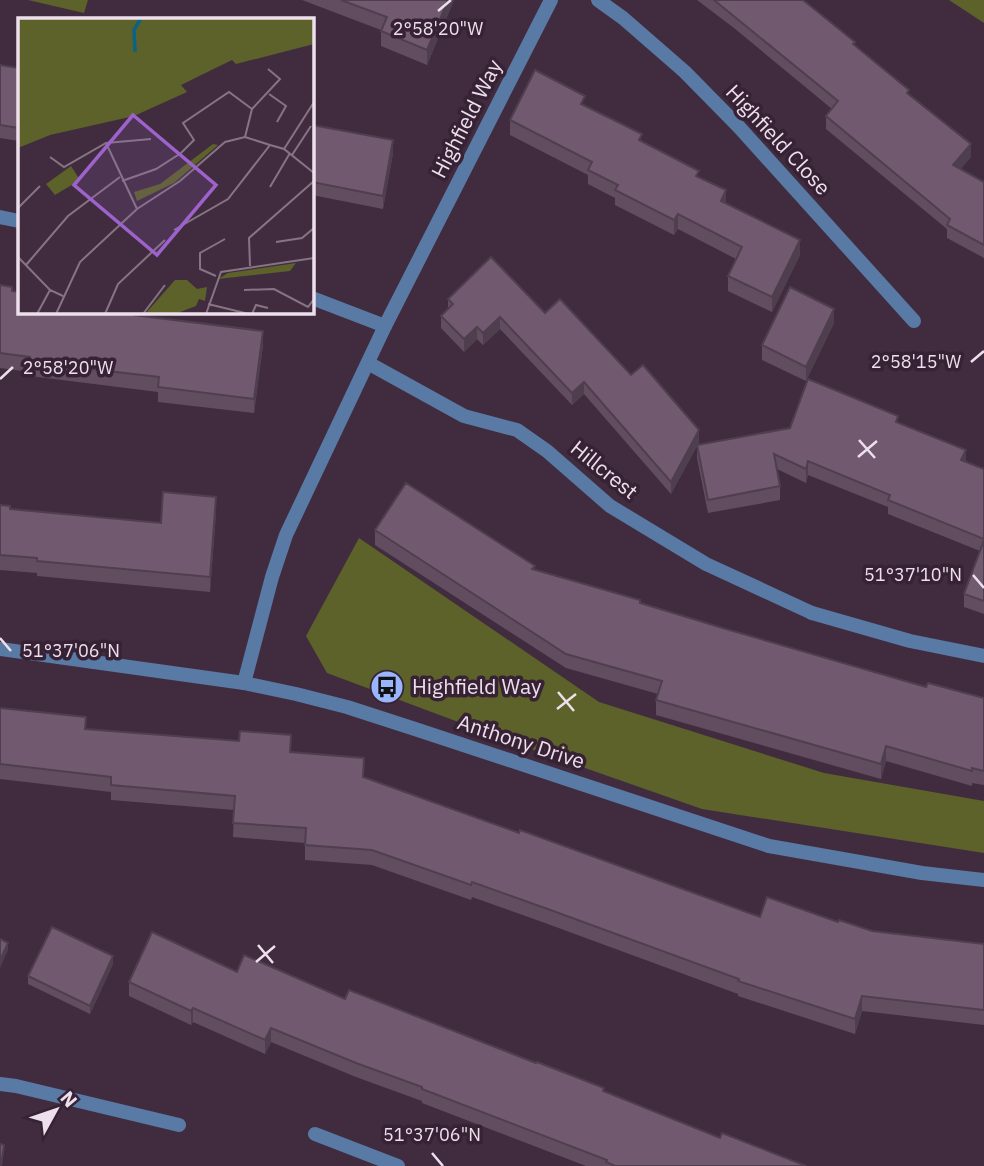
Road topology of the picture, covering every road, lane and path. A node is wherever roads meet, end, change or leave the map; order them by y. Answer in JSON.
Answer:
{"nodes":[{"id":1,"x":551,"y":0,"type":"edge"},
{"id":2,"x":598,"y":0,"type":"edge"},
{"id":3,"x":0,"y":217,"type":"edge"},
{"id":4,"x":18,"y":220,"type":"edge"},
{"id":5,"x":313,"y":298,"type":"edge"},
{"id":6,"x":914,"y":321,"type":"dead end"},
{"id":7,"x":385,"y":326,"type":"junction"},
{"id":8,"x":368,"y":363,"type":"junction"},
{"id":9,"x":0,"y":649,"type":"edge"},
{"id":10,"x":984,"y":656,"type":"edge"},
{"id":11,"x":244,"y":683,"type":"junction"},
{"id":12,"x":984,"y":880,"type":"edge"},
{"id":13,"x":0,"y":1084,"type":"edge"},
{"id":14,"x":179,"y":1125,"type":"dead end"},
{"id":15,"x":315,"y":1133,"type":"dead end"},
{"id":16,"x":398,"y":1166,"type":"edge"}],
"edges":[{"from":1,"to":7,"type":"street","name":"Highfield Way"},
{"from":2,"to":6,"type":"street","name":"Highfield Close"},
{"from":3,"to":4,"type":"street"},
{"from":5,"to":7,"type":"street"},
{"from":7,"to":8,"type":"street","name":"Highfield Way"},
{"from":8,"to":10,"type":"street","name":"Hillcrest"},
{"from":8,"to":11,"type":"street","name":"Highfield Way"},
{"from":9,"to":11,"type":"street","name":"Anthony Drive"},
{"from":11,"to":12,"type":"street","name":"Anthony Drive"},
{"from":13,"to":14,"type":"street"},
{"from":15,"to":16,"type":"street"}]}
